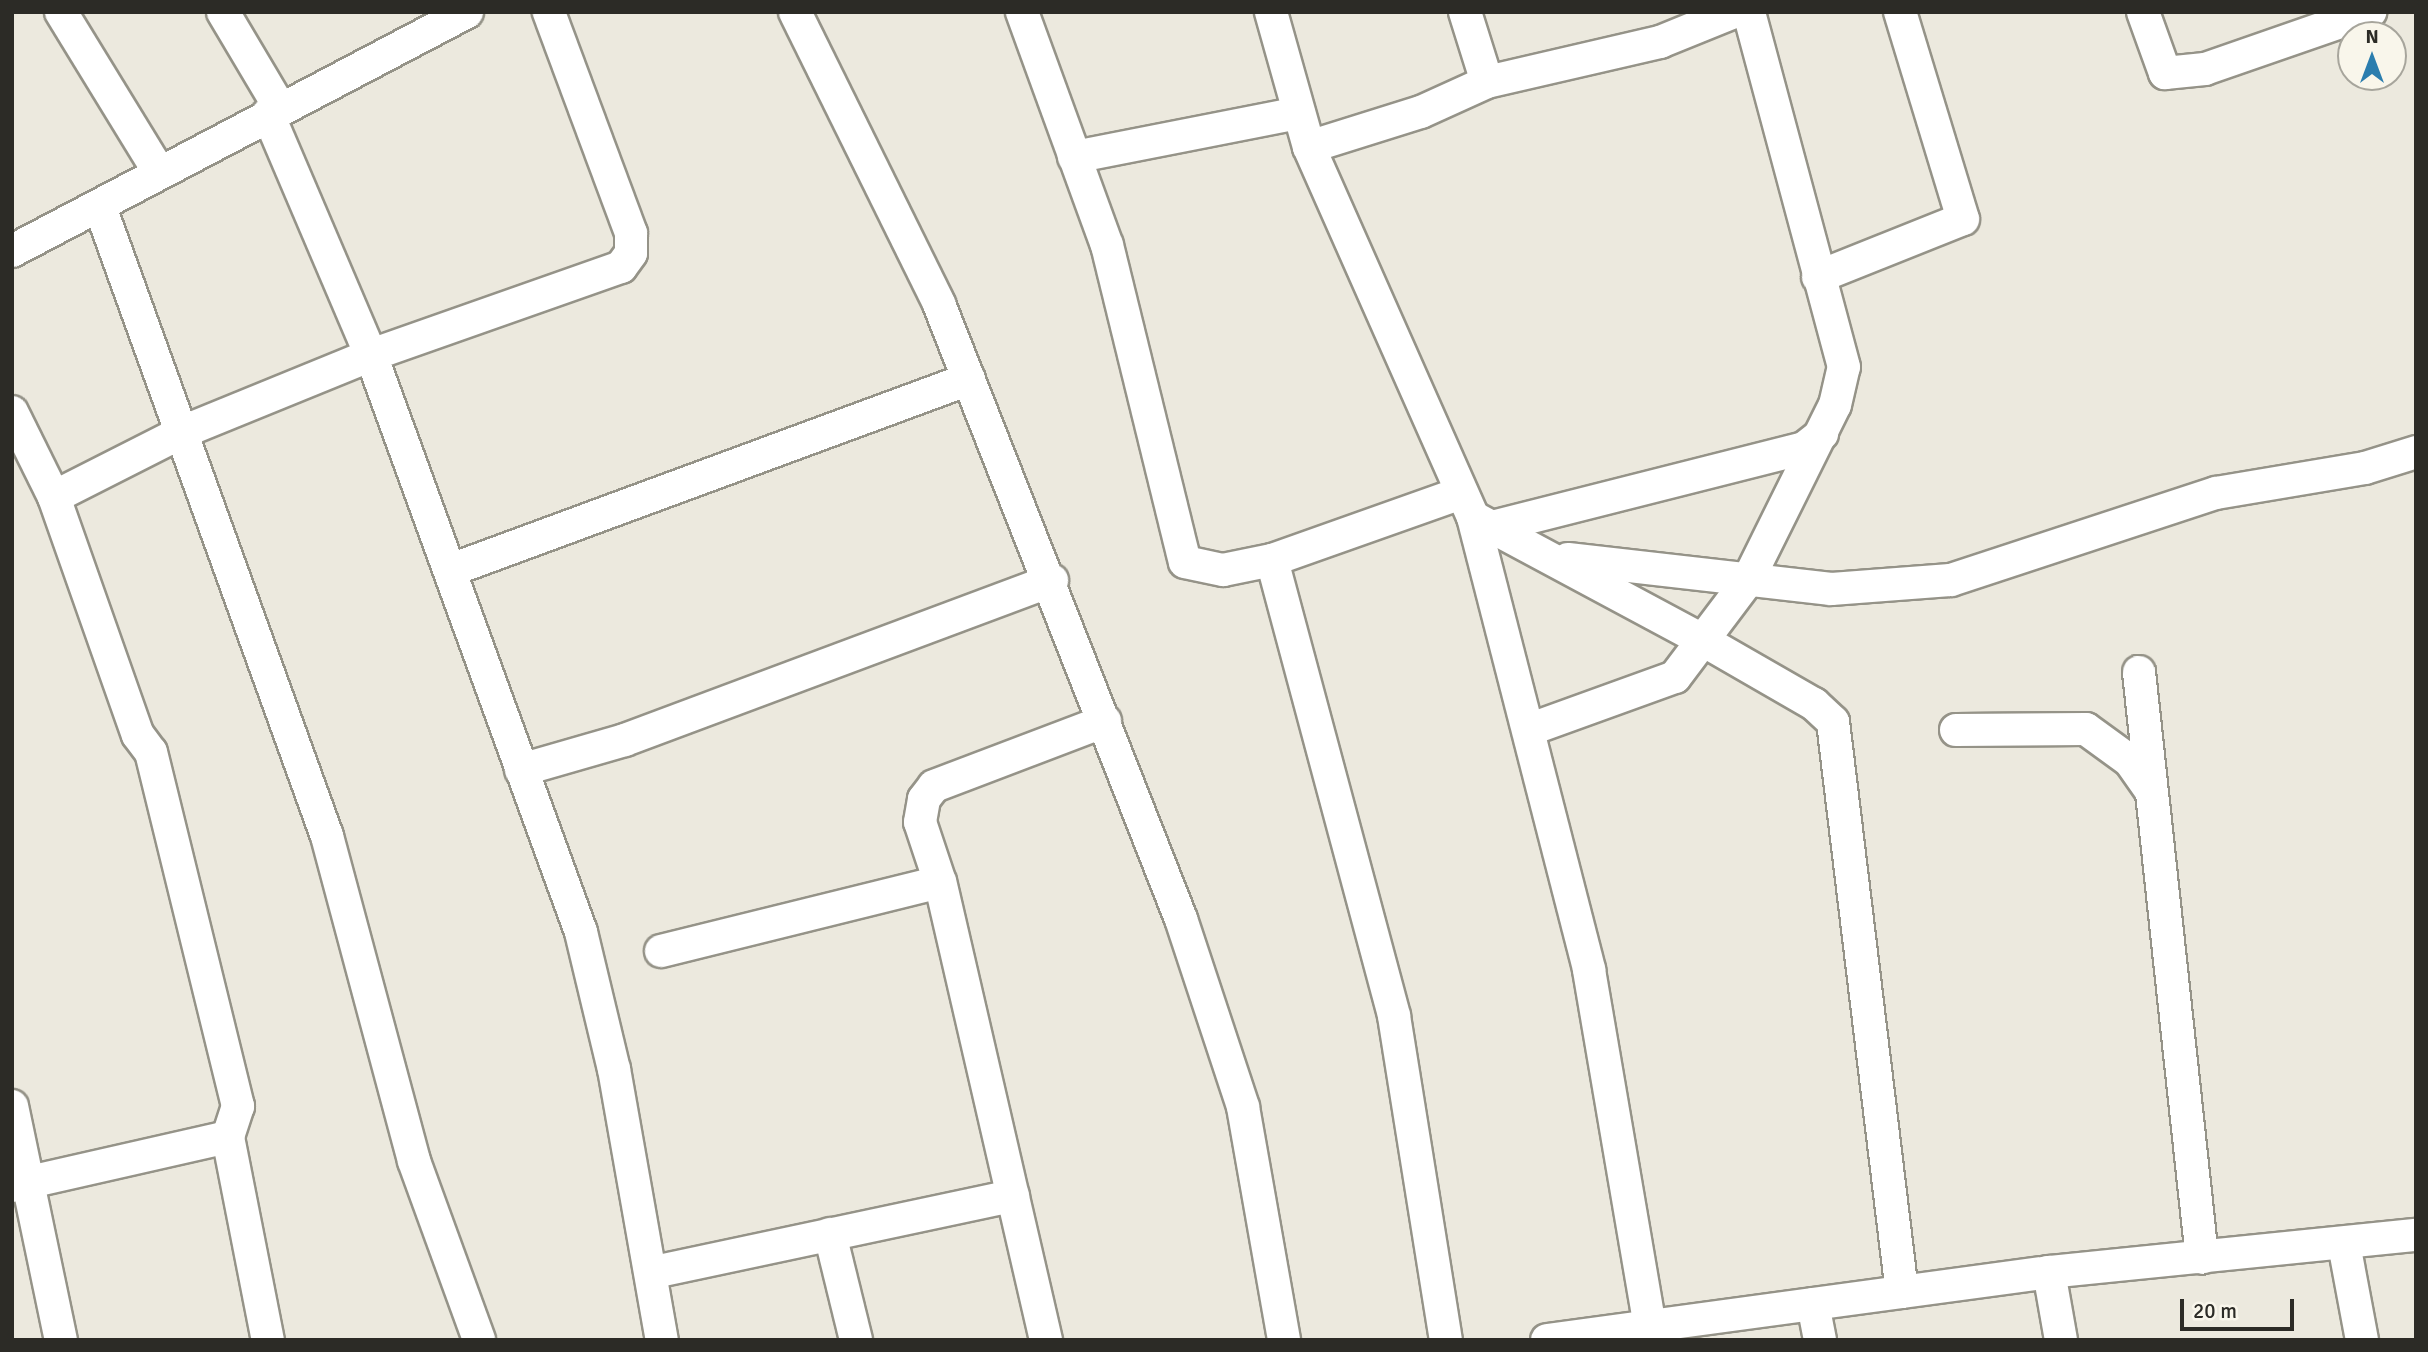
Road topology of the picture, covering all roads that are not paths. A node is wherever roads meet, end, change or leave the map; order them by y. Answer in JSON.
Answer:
{"nodes":[{"id":1,"x":61,"y":12,"type":"edge"},
{"id":2,"x":223,"y":12,"type":"edge"},
{"id":3,"x":549,"y":12,"type":"edge"},
{"id":4,"x":795,"y":12,"type":"edge"},
{"id":5,"x":1022,"y":12,"type":"edge"},
{"id":6,"x":1271,"y":12,"type":"edge"},
{"id":7,"x":1465,"y":12,"type":"edge"},
{"id":8,"x":1734,"y":12,"type":"edge"},
{"id":9,"x":1749,"y":12,"type":"edge"},
{"id":10,"x":1900,"y":12,"type":"edge"},
{"id":11,"x":2143,"y":12,"type":"edge"},
{"id":12,"x":2370,"y":12,"type":"edge"},
{"id":13,"x":458,"y":14,"type":"edge"},
{"id":14,"x":1487,"y":82,"type":"junction"},
{"id":15,"x":274,"y":111,"type":"junction"},
{"id":16,"x":1299,"y":113,"type":"junction"},
{"id":17,"x":1310,"y":147,"type":"junction"},
{"id":18,"x":1074,"y":157,"type":"junction"},
{"id":19,"x":159,"y":172,"type":"junction"},
{"id":20,"x":100,"y":207,"type":"junction"},
{"id":21,"x":12,"y":251,"type":"edge"},
{"id":22,"x":1818,"y":277,"type":"junction"},
{"id":23,"x":371,"y":355,"type":"junction"},
{"id":24,"x":969,"y":379,"type":"junction"},
{"id":25,"x":12,"y":412,"type":"edge"},
{"id":26,"x":180,"y":433,"type":"junction"},
{"id":27,"x":1822,"y":433,"type":"junction"},
{"id":28,"x":2416,"y":452,"type":"edge"},
{"id":29,"x":54,"y":497,"type":"junction"},
{"id":30,"x":1477,"y":512,"type":"junction"},
{"id":31,"x":1553,"y":558,"type":"junction"},
{"id":32,"x":1272,"y":560,"type":"junction"},
{"id":33,"x":451,"y":570,"type":"junction"},
{"id":34,"x":1052,"y":580,"type":"junction"},
{"id":35,"x":1748,"y":580,"type":"junction"},
{"id":36,"x":1706,"y":642,"type":"junction"},
{"id":37,"x":2139,"y":672,"type":"dead end"},
{"id":38,"x":1105,"y":721,"type":"junction"},
{"id":39,"x":1531,"y":729,"type":"junction"},
{"id":40,"x":1956,"y":730,"type":"dead end"},
{"id":41,"x":521,"y":770,"type":"junction"},
{"id":42,"x":2152,"y":792,"type":"junction"},
{"id":43,"x":940,"y":882,"type":"junction"},
{"id":44,"x":661,"y":951,"type":"dead end"},
{"id":45,"x":12,"y":1106,"type":"edge"},
{"id":46,"x":228,"y":1137,"type":"junction"},
{"id":47,"x":20,"y":1184,"type":"edge"},
{"id":48,"x":1013,"y":1196,"type":"junction"},
{"id":49,"x":830,"y":1234,"type":"junction"},
{"id":50,"x":2416,"y":1235,"type":"edge"},
{"id":51,"x":2344,"y":1244,"type":"junction"},
{"id":52,"x":2202,"y":1258,"type":"junction"},
{"id":53,"x":654,"y":1272,"type":"junction"},
{"id":54,"x":2049,"y":1272,"type":"junction"},
{"id":55,"x":1902,"y":1292,"type":"junction"},
{"id":56,"x":1813,"y":1304,"type":"junction"},
{"id":57,"x":1650,"y":1326,"type":"junction"},
{"id":58,"x":1591,"y":1337,"type":"edge"},
{"id":59,"x":61,"y":1340,"type":"edge"},
{"id":60,"x":268,"y":1340,"type":"edge"},
{"id":61,"x":479,"y":1340,"type":"edge"},
{"id":62,"x":662,"y":1340,"type":"edge"},
{"id":63,"x":856,"y":1340,"type":"edge"},
{"id":64,"x":1046,"y":1340,"type":"edge"},
{"id":65,"x":1284,"y":1340,"type":"edge"},
{"id":66,"x":1446,"y":1340,"type":"edge"},
{"id":67,"x":1547,"y":1340,"type":"edge"},
{"id":68,"x":1819,"y":1340,"type":"edge"},
{"id":69,"x":2062,"y":1340,"type":"edge"},
{"id":70,"x":2362,"y":1340,"type":"edge"}],
"edges":[{"from":1,"to":19,"type":"street"},
{"from":2,"to":15,"type":"street"},
{"from":3,"to":23,"type":"street"},
{"from":4,"to":24,"type":"street"},
{"from":5,"to":18,"type":"street"},
{"from":6,"to":16,"type":"street"},
{"from":7,"to":14,"type":"street"},
{"from":8,"to":14,"type":"street"},
{"from":9,"to":22,"type":"street"},
{"from":10,"to":22,"type":"street"},
{"from":11,"to":12,"type":"street"},
{"from":13,"to":15,"type":"street"},
{"from":14,"to":17,"type":"street"},
{"from":15,"to":19,"type":"street"},
{"from":15,"to":23,"type":"street"},
{"from":16,"to":17,"type":"street"},
{"from":16,"to":18,"type":"street"},
{"from":17,"to":30,"type":"street"},
{"from":18,"to":32,"type":"street"},
{"from":19,"to":20,"type":"street"},
{"from":20,"to":21,"type":"street"},
{"from":20,"to":26,"type":"street"},
{"from":22,"to":27,"type":"street"},
{"from":23,"to":26,"type":"street"},
{"from":23,"to":33,"type":"street"},
{"from":24,"to":33,"type":"street"},
{"from":24,"to":34,"type":"street"},
{"from":25,"to":29,"type":"street"},
{"from":26,"to":29,"type":"street"},
{"from":26,"to":61,"type":"street"},
{"from":27,"to":30,"type":"street"},
{"from":27,"to":35,"type":"street"},
{"from":28,"to":35,"type":"street"},
{"from":29,"to":46,"type":"street"},
{"from":30,"to":31,"type":"street"},
{"from":30,"to":32,"type":"street"},
{"from":30,"to":39,"type":"street"},
{"from":31,"to":35,"type":"street"},
{"from":31,"to":36,"type":"street"},
{"from":32,"to":66,"type":"street"},
{"from":33,"to":41,"type":"street"},
{"from":34,"to":38,"type":"street"},
{"from":34,"to":41,"type":"street"},
{"from":35,"to":36,"type":"street"},
{"from":36,"to":39,"type":"street"},
{"from":36,"to":55,"type":"street"},
{"from":37,"to":42,"type":"street"},
{"from":38,"to":43,"type":"street"},
{"from":38,"to":65,"type":"street"},
{"from":39,"to":57,"type":"street"},
{"from":40,"to":42,"type":"street"},
{"from":41,"to":53,"type":"street"},
{"from":42,"to":52,"type":"street"},
{"from":43,"to":44,"type":"street"},
{"from":43,"to":48,"type":"street"},
{"from":45,"to":47,"type":"street"},
{"from":46,"to":47,"type":"street"},
{"from":46,"to":60,"type":"street"},
{"from":47,"to":59,"type":"street"},
{"from":48,"to":49,"type":"street"},
{"from":48,"to":64,"type":"street"},
{"from":49,"to":53,"type":"street"},
{"from":49,"to":63,"type":"street"},
{"from":50,"to":51,"type":"street"},
{"from":51,"to":52,"type":"street"},
{"from":51,"to":70,"type":"street"},
{"from":52,"to":54,"type":"street"},
{"from":53,"to":62,"type":"street"},
{"from":54,"to":55,"type":"street"},
{"from":54,"to":69,"type":"street"},
{"from":55,"to":56,"type":"street"},
{"from":56,"to":57,"type":"street"},
{"from":56,"to":68,"type":"street"},
{"from":57,"to":58,"type":"street"},
{"from":58,"to":67,"type":"street"}]}
